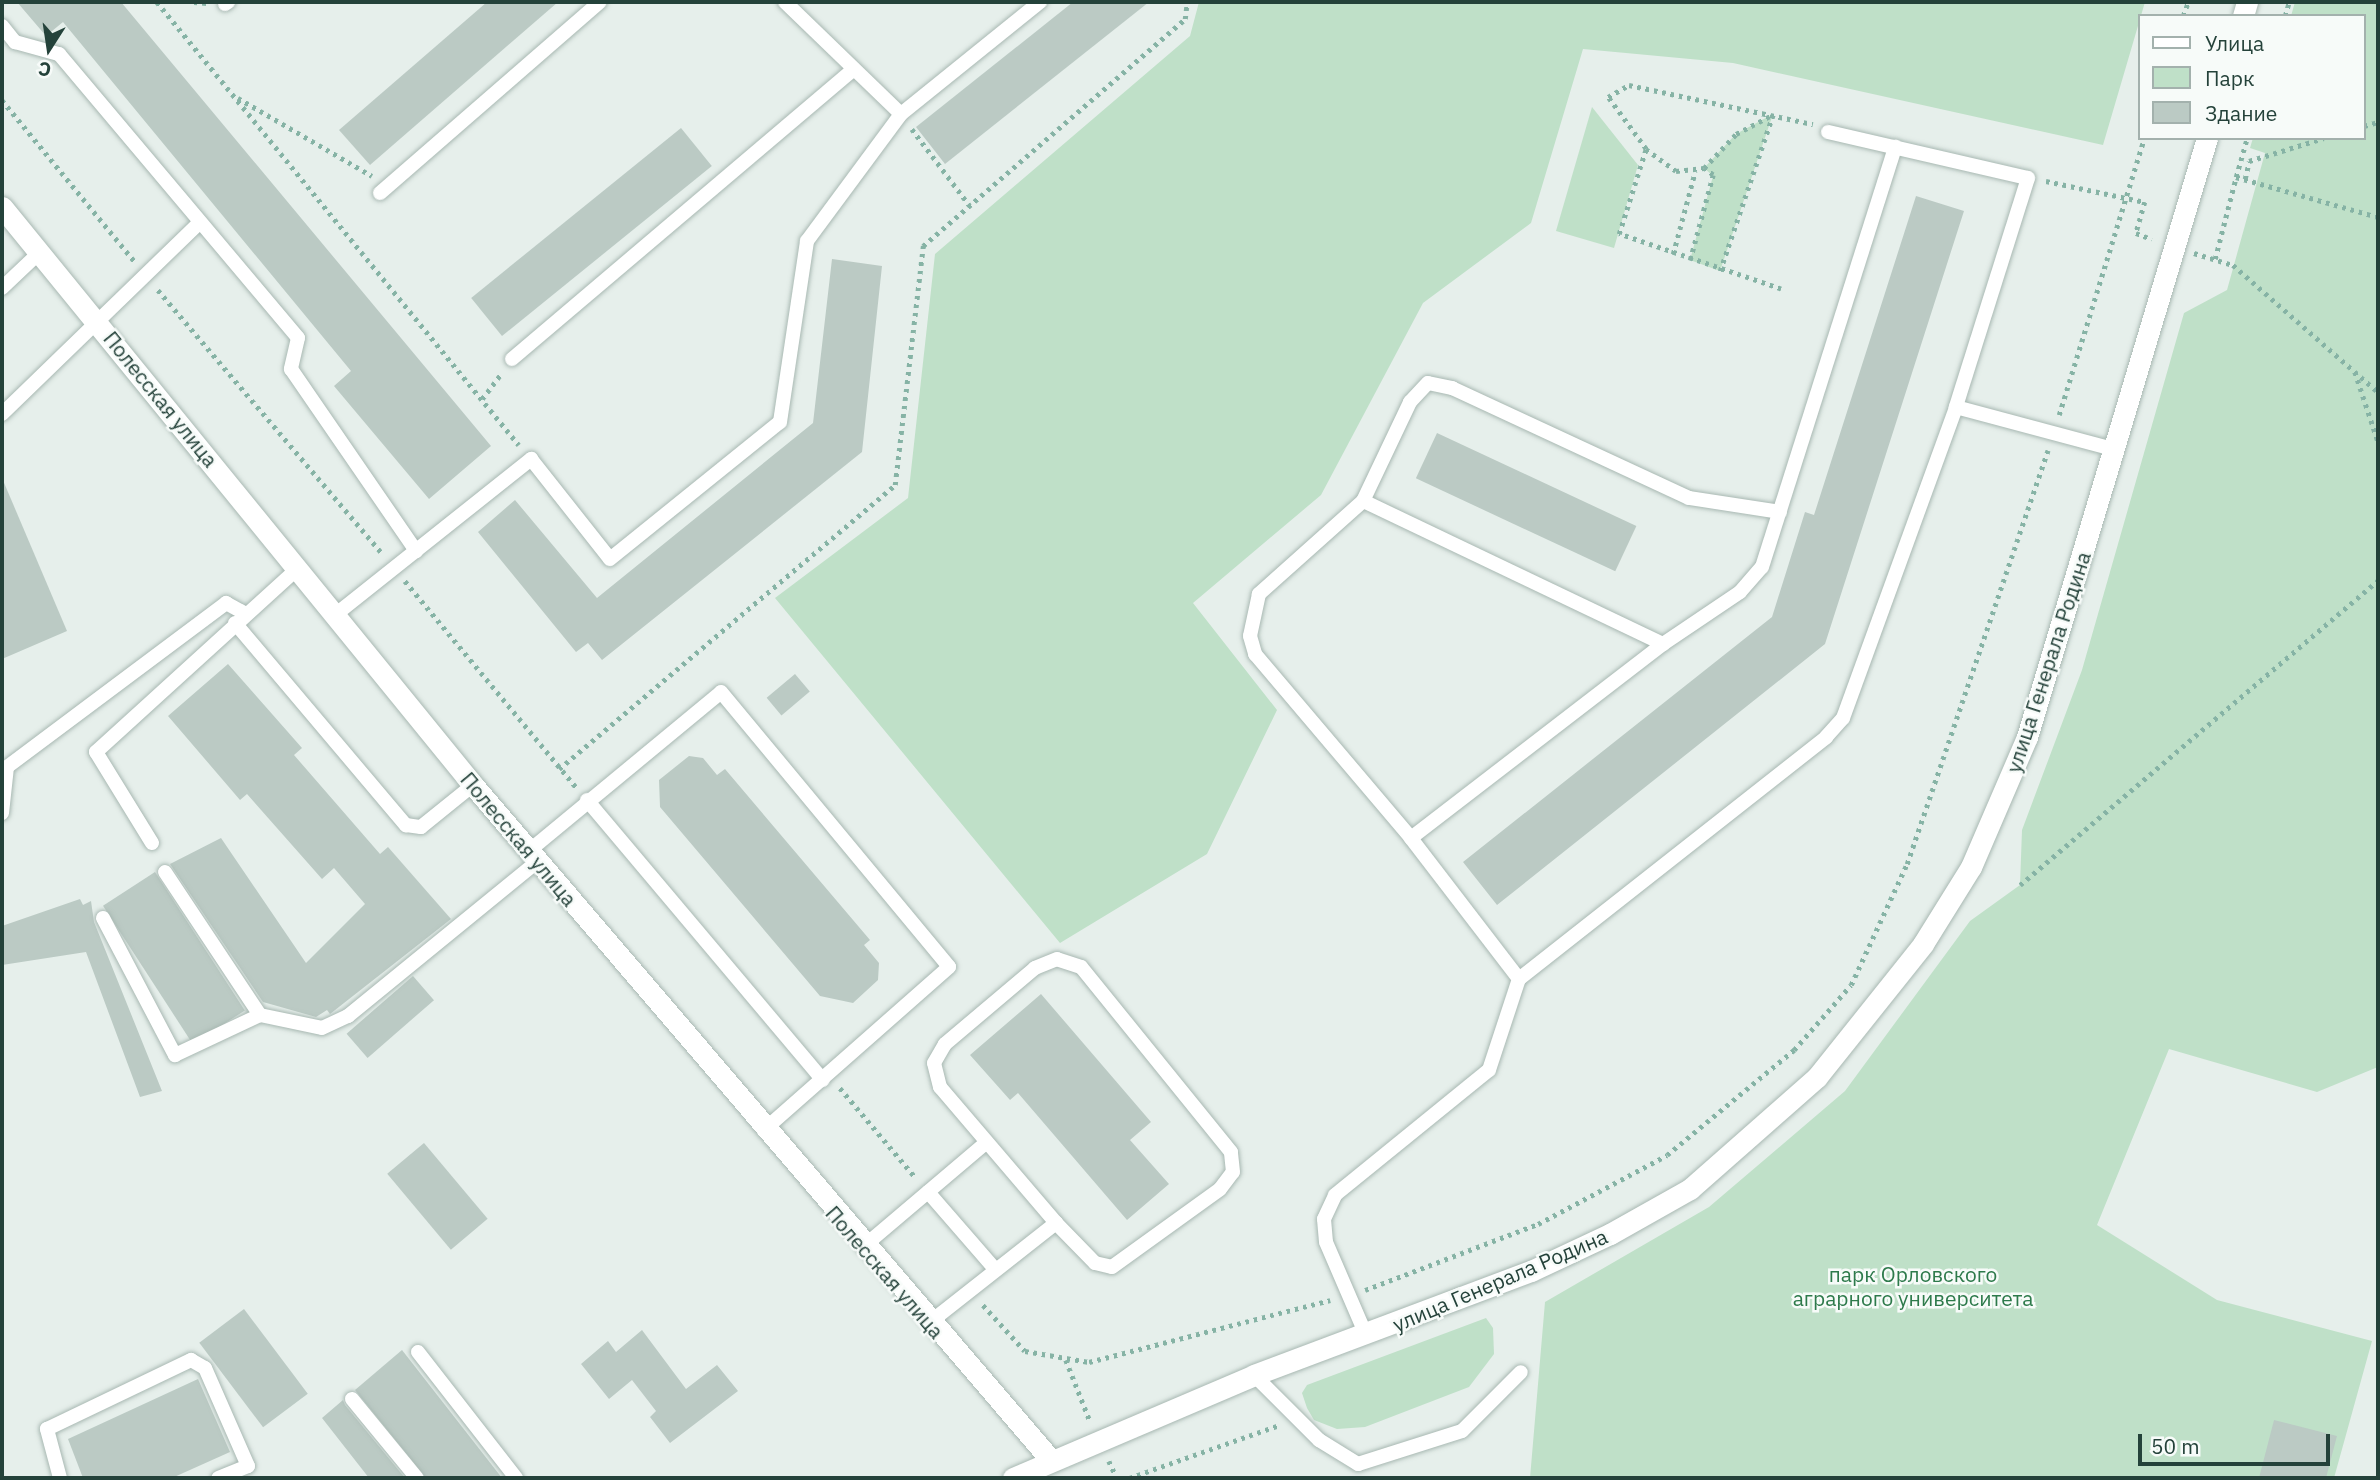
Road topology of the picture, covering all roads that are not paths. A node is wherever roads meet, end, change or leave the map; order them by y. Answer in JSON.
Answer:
{"nodes":[{"id":1,"x":600,"y":2,"type":"edge"},
{"id":2,"x":785,"y":2,"type":"edge"},
{"id":3,"x":1040,"y":2,"type":"edge"},
{"id":4,"x":2,"y":26,"type":"edge"},
{"id":5,"x":854,"y":69,"type":"junction"},
{"id":6,"x":901,"y":114,"type":"junction"},
{"id":7,"x":1828,"y":132,"type":"road end"},
{"id":8,"x":2206,"y":140,"type":"edge"},
{"id":9,"x":1895,"y":147,"type":"junction"},
{"id":10,"x":384,"y":189,"type":"road end"},
{"id":11,"x":2,"y":207,"type":"edge"},
{"id":12,"x":198,"y":224,"type":"junction"},
{"id":13,"x":40,"y":252,"type":"junction"},
{"id":14,"x":2,"y":288,"type":"edge"},
{"id":15,"x":96,"y":318,"type":"junction"},
{"id":16,"x":512,"y":359,"type":"road end"},
{"id":17,"x":22,"y":390,"type":"junction"},
{"id":18,"x":2,"y":397,"type":"edge"},
{"id":19,"x":1956,"y":407,"type":"junction"},
{"id":20,"x":2,"y":414,"type":"edge"},
{"id":21,"x":2116,"y":450,"type":"junction"},
{"id":22,"x":1363,"y":501,"type":"junction"},
{"id":23,"x":1780,"y":512,"type":"junction"},
{"id":24,"x":416,"y":551,"type":"junction"},
{"id":25,"x":297,"y":569,"type":"junction"},
{"id":26,"x":335,"y":615,"type":"junction"},
{"id":27,"x":240,"y":618,"type":"junction"},
{"id":28,"x":1663,"y":644,"type":"junction"},
{"id":29,"x":473,"y":785,"type":"junction"},
{"id":30,"x":587,"y":800,"type":"junction"},
{"id":31,"x":2,"y":813,"type":"edge"},
{"id":32,"x":1410,"y":838,"type":"junction"},
{"id":33,"x":152,"y":843,"type":"dead end"},
{"id":34,"x":533,"y":856,"type":"junction"},
{"id":35,"x":165,"y":872,"type":"dead end"},
{"id":36,"x":103,"y":918,"type":"dead end"},
{"id":37,"x":1519,"y":979,"type":"junction"},
{"id":38,"x":260,"y":1015,"type":"junction"},
{"id":39,"x":826,"y":1077,"type":"junction"},
{"id":40,"x":764,"y":1130,"type":"junction"},
{"id":41,"x":987,"y":1142,"type":"junction"},
{"id":42,"x":928,"y":1192,"type":"junction"},
{"id":43,"x":1056,"y":1223,"type":"junction"},
{"id":44,"x":863,"y":1247,"type":"junction"},
{"id":45,"x":995,"y":1269,"type":"junction"},
{"id":46,"x":929,"y":1323,"type":"junction"},
{"id":47,"x":1366,"y":1335,"type":"junction"},
{"id":48,"x":418,"y":1352,"type":"dead end"},
{"id":49,"x":1521,"y":1372,"type":"dead end"},
{"id":50,"x":1254,"y":1375,"type":"junction"},
{"id":51,"x":352,"y":1399,"type":"dead end"},
{"id":52,"x":1050,"y":1459,"type":"junction"},
{"id":53,"x":60,"y":1478,"type":"edge"},
{"id":54,"x":218,"y":1478,"type":"edge"},
{"id":55,"x":416,"y":1478,"type":"edge"},
{"id":56,"x":516,"y":1478,"type":"edge"},
{"id":57,"x":1013,"y":1478,"type":"edge"}],
"edges":[{"from":1,"to":10,"type":"lane"},
{"from":2,"to":5,"type":"lane"},
{"from":3,"to":6,"type":"lane"},
{"from":4,"to":12,"type":"lane"},
{"from":5,"to":6,"type":"lane"},
{"from":5,"to":16,"type":"lane"},
{"from":6,"to":24,"type":"lane"},
{"from":7,"to":9,"type":"lane"},
{"from":8,"to":21,"type":"main road","name":"улица Генерала Родина"},
{"from":9,"to":19,"type":"lane"},
{"from":9,"to":23,"type":"lane"},
{"from":11,"to":13,"type":"main road","name":"Полесская улица"},
{"from":12,"to":15,"type":"lane"},
{"from":12,"to":24,"type":"lane"},
{"from":13,"to":14,"type":"lane"},
{"from":13,"to":15,"type":"main road","name":"Полесская улица"},
{"from":15,"to":17,"type":"lane"},
{"from":15,"to":25,"type":"main road","name":"Полесская улица"},
{"from":17,"to":18,"type":"lane"},
{"from":17,"to":20,"type":"lane"},
{"from":19,"to":21,"type":"lane"},
{"from":19,"to":37,"type":"lane"},
{"from":21,"to":47,"type":"main road","name":"улица Генерала Родина"},
{"from":22,"to":23,"type":"lane"},
{"from":22,"to":28,"type":"lane"},
{"from":22,"to":32,"type":"lane"},
{"from":23,"to":28,"type":"lane"},
{"from":24,"to":26,"type":"lane"},
{"from":25,"to":26,"type":"main road","name":"Полесская улица"},
{"from":25,"to":27,"type":"lane"},
{"from":26,"to":29,"type":"main road","name":"Полесская улица"},
{"from":27,"to":29,"type":"lane"},
{"from":27,"to":31,"type":"lane"},
{"from":27,"to":33,"type":"lane"},
{"from":28,"to":32,"type":"lane"},
{"from":29,"to":34,"type":"main road","name":"Полесская улица"},
{"from":30,"to":34,"type":"lane"},
{"from":30,"to":39,"type":"lane"},
{"from":30,"to":39,"type":"lane"},
{"from":32,"to":37,"type":"lane"},
{"from":34,"to":38,"type":"lane"},
{"from":34,"to":40,"type":"main road","name":"Полесская улица"},
{"from":35,"to":38,"type":"lane"},
{"from":36,"to":38,"type":"lane"},
{"from":37,"to":47,"type":"lane"},
{"from":39,"to":40,"type":"lane"},
{"from":40,"to":44,"type":"main road","name":"Полесская улица"},
{"from":41,"to":42,"type":"lane"},
{"from":41,"to":43,"type":"lane"},
{"from":41,"to":43,"type":"lane"},
{"from":42,"to":44,"type":"lane"},
{"from":42,"to":45,"type":"lane"},
{"from":43,"to":45,"type":"lane"},
{"from":44,"to":46,"type":"main road","name":"Полесская улица"},
{"from":45,"to":46,"type":"lane"},
{"from":46,"to":52,"type":"main road","name":"Полесская улица"},
{"from":47,"to":50,"type":"main road","name":"улица Генерала Родина"},
{"from":48,"to":56,"type":"lane"},
{"from":49,"to":50,"type":"lane"},
{"from":50,"to":52,"type":"main road","name":"улица Генерала Родина"},
{"from":51,"to":55,"type":"lane"},
{"from":52,"to":57,"type":"main road","name":"улица Генерала Родина"},
{"from":53,"to":54,"type":"lane"}]}
